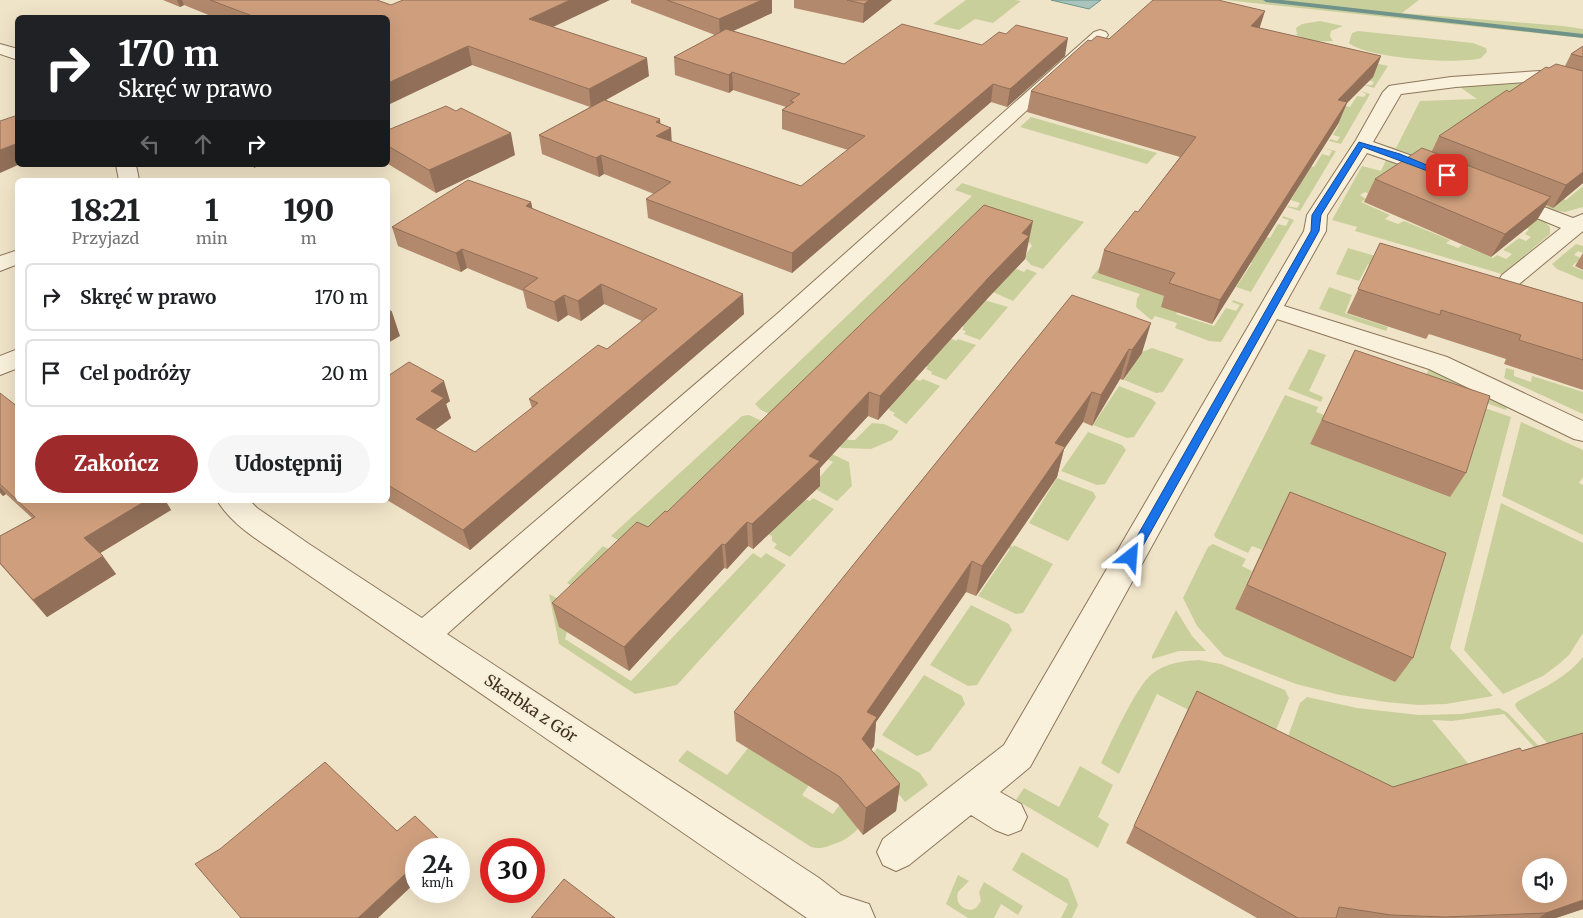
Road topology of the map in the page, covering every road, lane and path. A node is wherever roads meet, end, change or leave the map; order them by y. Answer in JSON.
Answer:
{"nodes":[{"id":1,"x":1100,"y":35,"type":"edge"},
{"id":2,"x":0,"y":49,"type":"edge"},
{"id":3,"x":15,"y":54,"type":"edge"},
{"id":4,"x":1583,"y":88,"type":"edge"},
{"id":5,"x":1362,"y":144,"type":"junction"},
{"id":6,"x":1452,"y":177,"type":"edge"},
{"id":7,"x":1489,"y":192,"type":"edge"},
{"id":8,"x":1579,"y":223,"type":"edge"},
{"id":9,"x":15,"y":257,"type":"edge"},
{"id":10,"x":0,"y":264,"type":"edge"},
{"id":11,"x":1510,"y":280,"type":"edge"},
{"id":12,"x":1271,"y":309,"type":"junction"},
{"id":13,"x":15,"y":359,"type":"edge"},
{"id":14,"x":0,"y":367,"type":"edge"},
{"id":15,"x":1583,"y":432,"type":"edge"},
{"id":16,"x":234,"y":503,"type":"edge"},
{"id":17,"x":424,"y":635,"type":"junction"},
{"id":18,"x":970,"y":794,"type":"junction"},
{"id":19,"x":1008,"y":817,"type":"dead end"},
{"id":20,"x":896,"y":852,"type":"dead end"},
{"id":21,"x":840,"y":916,"type":"edge"}],
"edges":[{"from":1,"to":17,"type":"street"},
{"from":2,"to":3,"type":"street"},
{"from":4,"to":5,"type":"street"},
{"from":5,"to":6,"type":"street"},
{"from":5,"to":12,"type":"street"},
{"from":7,"to":8,"type":"street"},
{"from":8,"to":11,"type":"street"},
{"from":9,"to":10,"type":"street"},
{"from":12,"to":15,"type":"street"},
{"from":12,"to":18,"type":"street"},
{"from":13,"to":14,"type":"street"},
{"from":16,"to":17,"type":"street","name":"Skarbka z Gór"},
{"from":17,"to":21,"type":"street","name":"Skarbka z Gór"},
{"from":18,"to":19,"type":"street"},
{"from":18,"to":20,"type":"street"}]}
